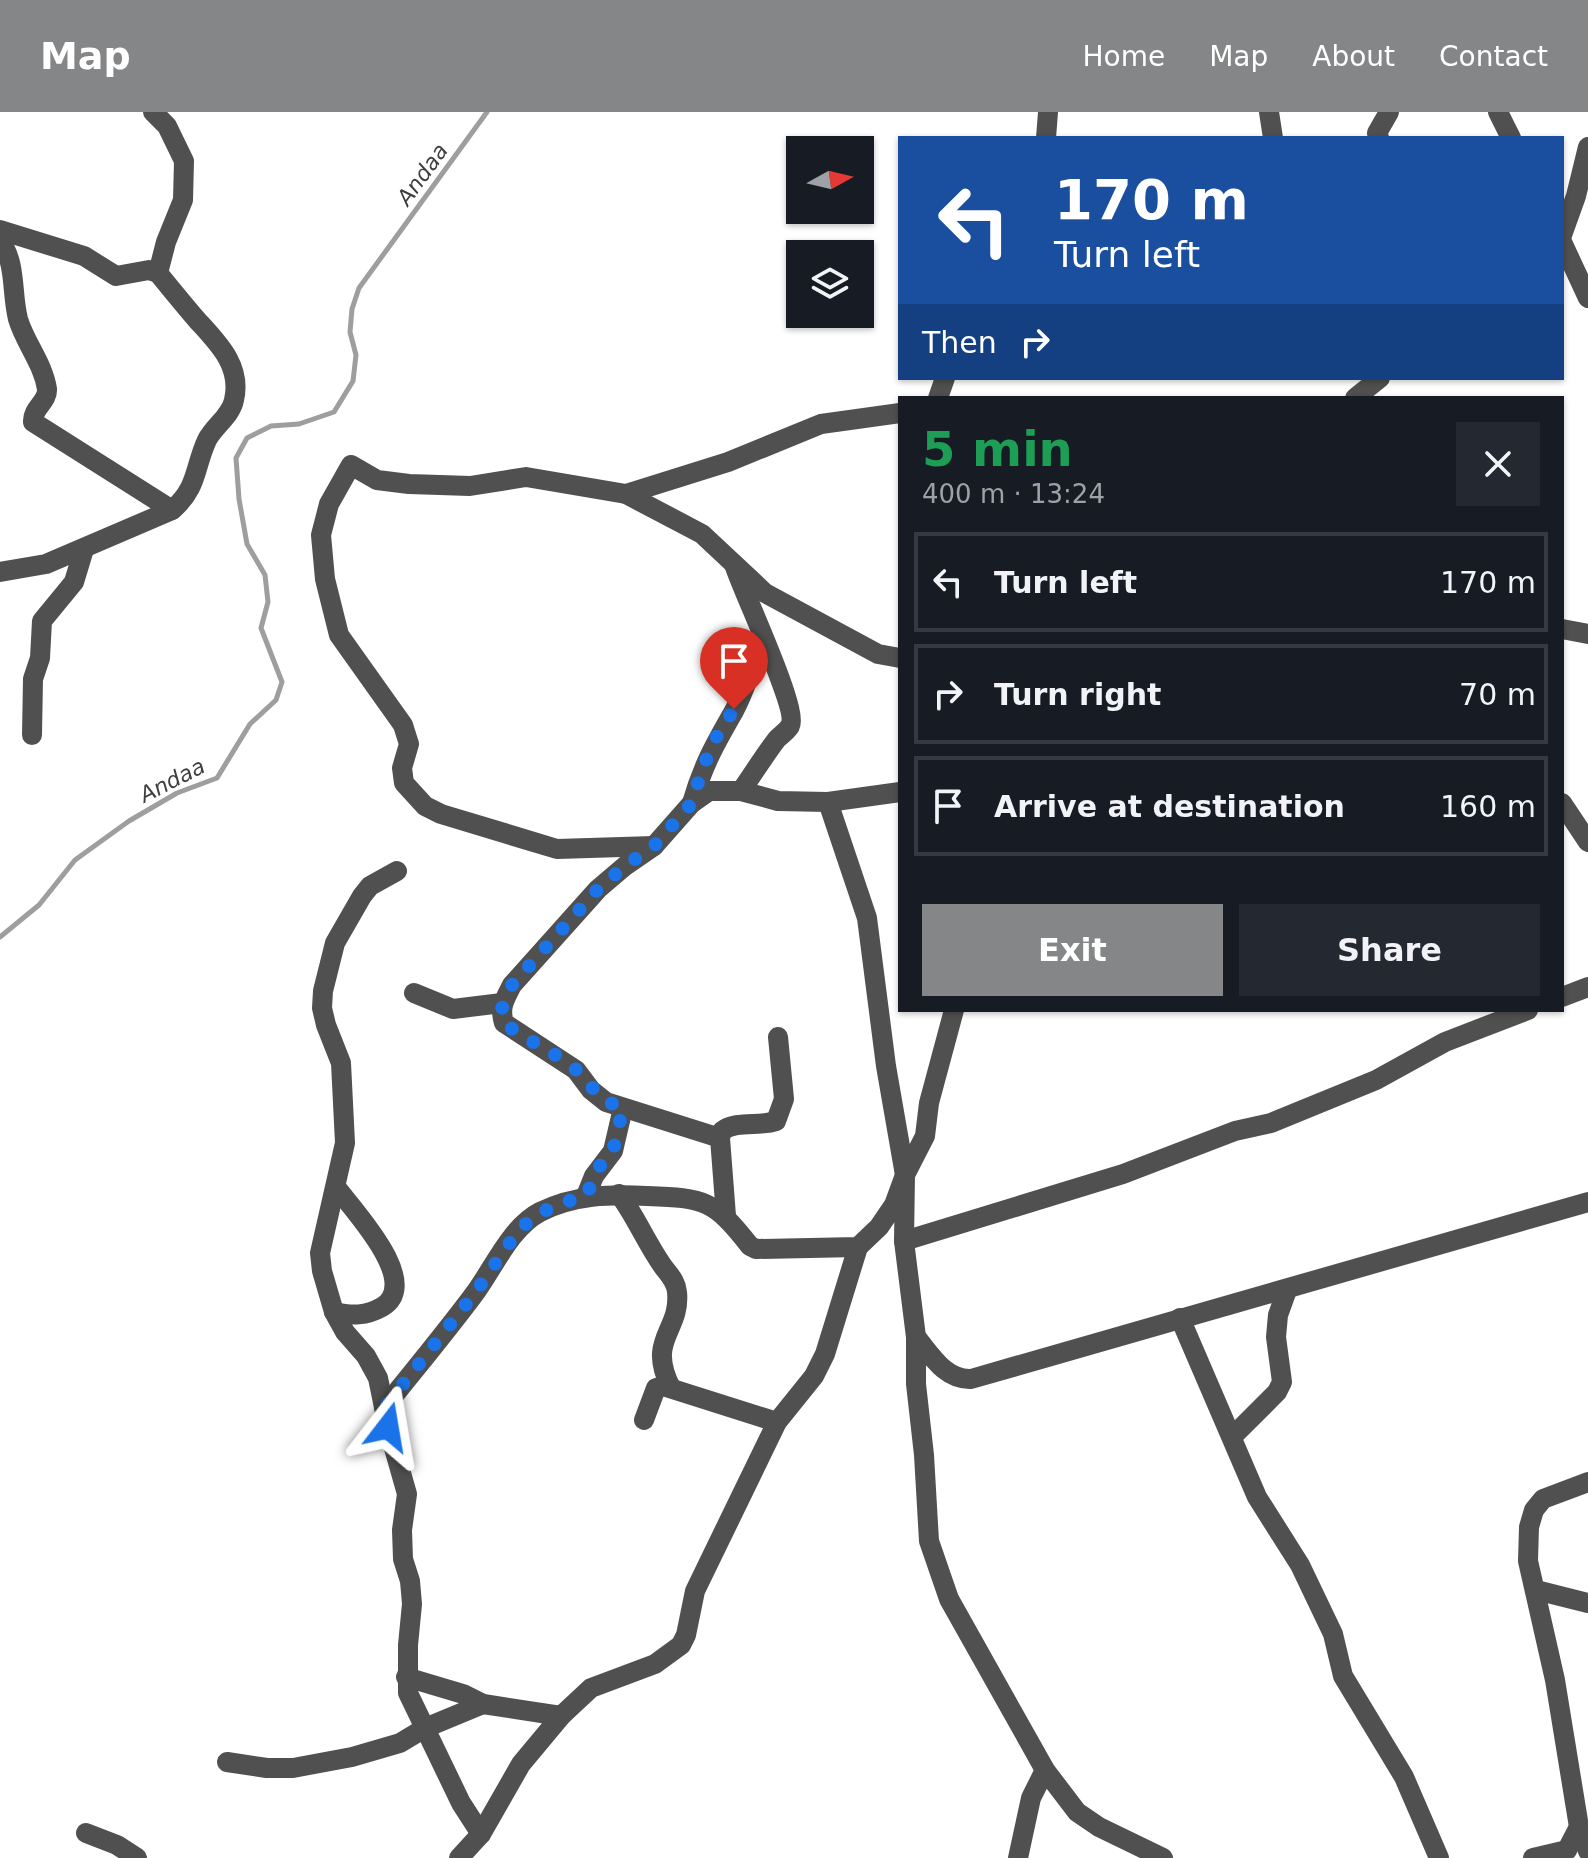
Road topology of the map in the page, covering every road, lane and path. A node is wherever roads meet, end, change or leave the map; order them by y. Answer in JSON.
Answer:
{"nodes":[{"id":1,"x":153,"y":112,"type":"edge"},
{"id":2,"x":1048,"y":112,"type":"edge"},
{"id":3,"x":1269,"y":112,"type":"edge"},
{"id":4,"x":1389,"y":112,"type":"edge"},
{"id":5,"x":1498,"y":112,"type":"edge"},
{"id":6,"x":1046,"y":136,"type":"edge"},
{"id":7,"x":1273,"y":136,"type":"edge"},
{"id":8,"x":1378,"y":136,"type":"edge"},
{"id":9,"x":1510,"y":136,"type":"edge"},
{"id":10,"x":1588,"y":147,"type":"edge"},
{"id":11,"x":1582,"y":195,"type":"edge"},
{"id":12,"x":0,"y":230,"type":"edge"},
{"id":13,"x":1564,"y":231,"type":"edge"},
{"id":14,"x":0,"y":240,"type":"edge"},
{"id":15,"x":1564,"y":246,"type":"edge"},
{"id":16,"x":158,"y":273,"type":"junction"},
{"id":17,"x":1588,"y":298,"type":"edge"},
{"id":18,"x":1378,"y":380,"type":"edge"},
{"id":19,"x":1358,"y":396,"type":"edge"},
{"id":20,"x":898,"y":413,"type":"edge"},
{"id":21,"x":626,"y":494,"type":"junction"},
{"id":22,"x":172,"y":510,"type":"junction"},
{"id":23,"x":84,"y":549,"type":"junction"},
{"id":24,"x":734,"y":564,"type":"junction"},
{"id":25,"x":0,"y":572,"type":"edge"},
{"id":26,"x":1564,"y":629,"type":"edge"},
{"id":27,"x":1588,"y":634,"type":"edge"},
{"id":28,"x":764,"y":641,"type":"junction"},
{"id":29,"x":898,"y":658,"type":"edge"},
{"id":30,"x":32,"y":735,"type":"dead end"},
{"id":31,"x":741,"y":791,"type":"junction"},
{"id":32,"x":898,"y":792,"type":"edge"},
{"id":33,"x":828,"y":802,"type":"junction"},
{"id":34,"x":692,"y":803,"type":"junction"},
{"id":35,"x":1564,"y":806,"type":"edge"},
{"id":36,"x":1588,"y":842,"type":"edge"},
{"id":37,"x":654,"y":846,"type":"junction"},
{"id":38,"x":397,"y":871,"type":"dead end"},
{"id":39,"x":1588,"y":987,"type":"edge"},
{"id":40,"x":414,"y":993,"type":"dead end"},
{"id":41,"x":1564,"y":996,"type":"edge"},
{"id":42,"x":502,"y":1003,"type":"junction"},
{"id":43,"x":953,"y":1012,"type":"edge"},
{"id":44,"x":1523,"y":1012,"type":"edge"},
{"id":45,"x":778,"y":1037,"type":"dead end"},
{"id":46,"x":929,"y":1103,"type":"junction"},
{"id":47,"x":623,"y":1108,"type":"junction"},
{"id":48,"x":893,"y":1108,"type":"junction"},
{"id":49,"x":720,"y":1138,"type":"junction"},
{"id":50,"x":905,"y":1175,"type":"junction"},
{"id":51,"x":336,"y":1187,"type":"junction"},
{"id":52,"x":619,"y":1194,"type":"junction"},
{"id":53,"x":586,"y":1196,"type":"junction"},
{"id":54,"x":1588,"y":1202,"type":"edge"},
{"id":55,"x":726,"y":1216,"type":"junction"},
{"id":56,"x":904,"y":1241,"type":"junction"},
{"id":57,"x":858,"y":1247,"type":"junction"},
{"id":58,"x":1287,"y":1290,"type":"junction"},
{"id":59,"x":334,"y":1312,"type":"junction"},
{"id":60,"x":1180,"y":1318,"type":"junction"},
{"id":61,"x":916,"y":1337,"type":"junction"},
{"id":62,"x":943,"y":1370,"type":"junction"},
{"id":63,"x":916,"y":1384,"type":"junction"},
{"id":64,"x":671,"y":1388,"type":"junction"},
{"id":65,"x":384,"y":1408,"type":"junction"},
{"id":66,"x":644,"y":1420,"type":"dead end"},
{"id":67,"x":777,"y":1422,"type":"junction"},
{"id":68,"x":1233,"y":1436,"type":"junction"},
{"id":69,"x":1588,"y":1482,"type":"edge"},
{"id":70,"x":1536,"y":1590,"type":"junction"},
{"id":71,"x":1588,"y":1603,"type":"edge"},
{"id":72,"x":406,"y":1677,"type":"junction"},
{"id":73,"x":483,"y":1704,"type":"junction"},
{"id":74,"x":561,"y":1716,"type":"junction"},
{"id":75,"x":425,"y":1728,"type":"junction"},
{"id":76,"x":227,"y":1762,"type":"dead end"},
{"id":77,"x":1045,"y":1770,"type":"junction"},
{"id":78,"x":1579,"y":1827,"type":"junction"},
{"id":79,"x":86,"y":1833,"type":"dead end"},
{"id":80,"x":481,"y":1834,"type":"junction"},
{"id":81,"x":1588,"y":1851,"type":"edge"},
{"id":82,"x":137,"y":1858,"type":"edge"},
{"id":83,"x":459,"y":1858,"type":"edge"},
{"id":84,"x":1018,"y":1858,"type":"edge"},
{"id":85,"x":1163,"y":1858,"type":"edge"},
{"id":86,"x":1439,"y":1858,"type":"edge"},
{"id":87,"x":1533,"y":1858,"type":"edge"}],
"edges":[{"from":1,"to":16,"type":"street"},
{"from":2,"to":6,"type":"street"},
{"from":3,"to":7,"type":"street"},
{"from":4,"to":8,"type":"street"},
{"from":5,"to":9,"type":"street"},
{"from":10,"to":11,"type":"street"},
{"from":11,"to":13,"type":"street"},
{"from":12,"to":16,"type":"street"},
{"from":14,"to":22,"type":"street"},
{"from":15,"to":17,"type":"street"},
{"from":16,"to":22,"type":"street"},
{"from":18,"to":19,"type":"street"},
{"from":20,"to":21,"type":"street"},
{"from":21,"to":24,"type":"street"},
{"from":21,"to":37,"type":"street"},
{"from":22,"to":23,"type":"street"},
{"from":23,"to":25,"type":"street"},
{"from":23,"to":30,"type":"street"},
{"from":24,"to":28,"type":"street"},
{"from":24,"to":29,"type":"street"},
{"from":26,"to":27,"type":"street"},
{"from":28,"to":31,"type":"street"},
{"from":28,"to":34,"type":"street"},
{"from":31,"to":33,"type":"street"},
{"from":31,"to":34,"type":"street"},
{"from":32,"to":33,"type":"street"},
{"from":33,"to":48,"type":"street"},
{"from":34,"to":37,"type":"street"},
{"from":35,"to":36,"type":"street"},
{"from":37,"to":42,"type":"street"},
{"from":38,"to":51,"type":"street"},
{"from":39,"to":41,"type":"street"},
{"from":40,"to":42,"type":"street"},
{"from":42,"to":47,"type":"street"},
{"from":43,"to":46,"type":"street"},
{"from":44,"to":56,"type":"street"},
{"from":45,"to":49,"type":"street"},
{"from":46,"to":48,"type":"street"},
{"from":46,"to":50,"type":"street"},
{"from":47,"to":49,"type":"street"},
{"from":47,"to":53,"type":"street"},
{"from":48,"to":50,"type":"street"},
{"from":49,"to":55,"type":"street"},
{"from":50,"to":56,"type":"street"},
{"from":50,"to":57,"type":"street"},
{"from":51,"to":59,"type":"street"},
{"from":51,"to":59,"type":"street"},
{"from":52,"to":53,"type":"street"},
{"from":52,"to":55,"type":"street"},
{"from":52,"to":64,"type":"street"},
{"from":53,"to":65,"type":"street"},
{"from":54,"to":58,"type":"street"},
{"from":55,"to":57,"type":"street"},
{"from":56,"to":61,"type":"street"},
{"from":57,"to":67,"type":"street"},
{"from":58,"to":60,"type":"street"},
{"from":58,"to":68,"type":"street"},
{"from":59,"to":65,"type":"street"},
{"from":60,"to":62,"type":"street"},
{"from":60,"to":68,"type":"street"},
{"from":61,"to":62,"type":"street"},
{"from":61,"to":63,"type":"street"},
{"from":62,"to":63,"type":"street"},
{"from":63,"to":77,"type":"street"},
{"from":64,"to":66,"type":"street"},
{"from":64,"to":67,"type":"street"},
{"from":65,"to":72,"type":"street"},
{"from":67,"to":74,"type":"street"},
{"from":68,"to":86,"type":"street"},
{"from":69,"to":70,"type":"street"},
{"from":70,"to":71,"type":"street"},
{"from":70,"to":78,"type":"street"},
{"from":72,"to":73,"type":"street"},
{"from":72,"to":75,"type":"street"},
{"from":73,"to":74,"type":"street"},
{"from":73,"to":75,"type":"street"},
{"from":74,"to":80,"type":"street"},
{"from":75,"to":76,"type":"street"},
{"from":75,"to":80,"type":"street"},
{"from":77,"to":84,"type":"street"},
{"from":77,"to":85,"type":"street"},
{"from":78,"to":81,"type":"street"},
{"from":78,"to":87,"type":"street"},
{"from":79,"to":82,"type":"street"},
{"from":80,"to":83,"type":"street"}]}
